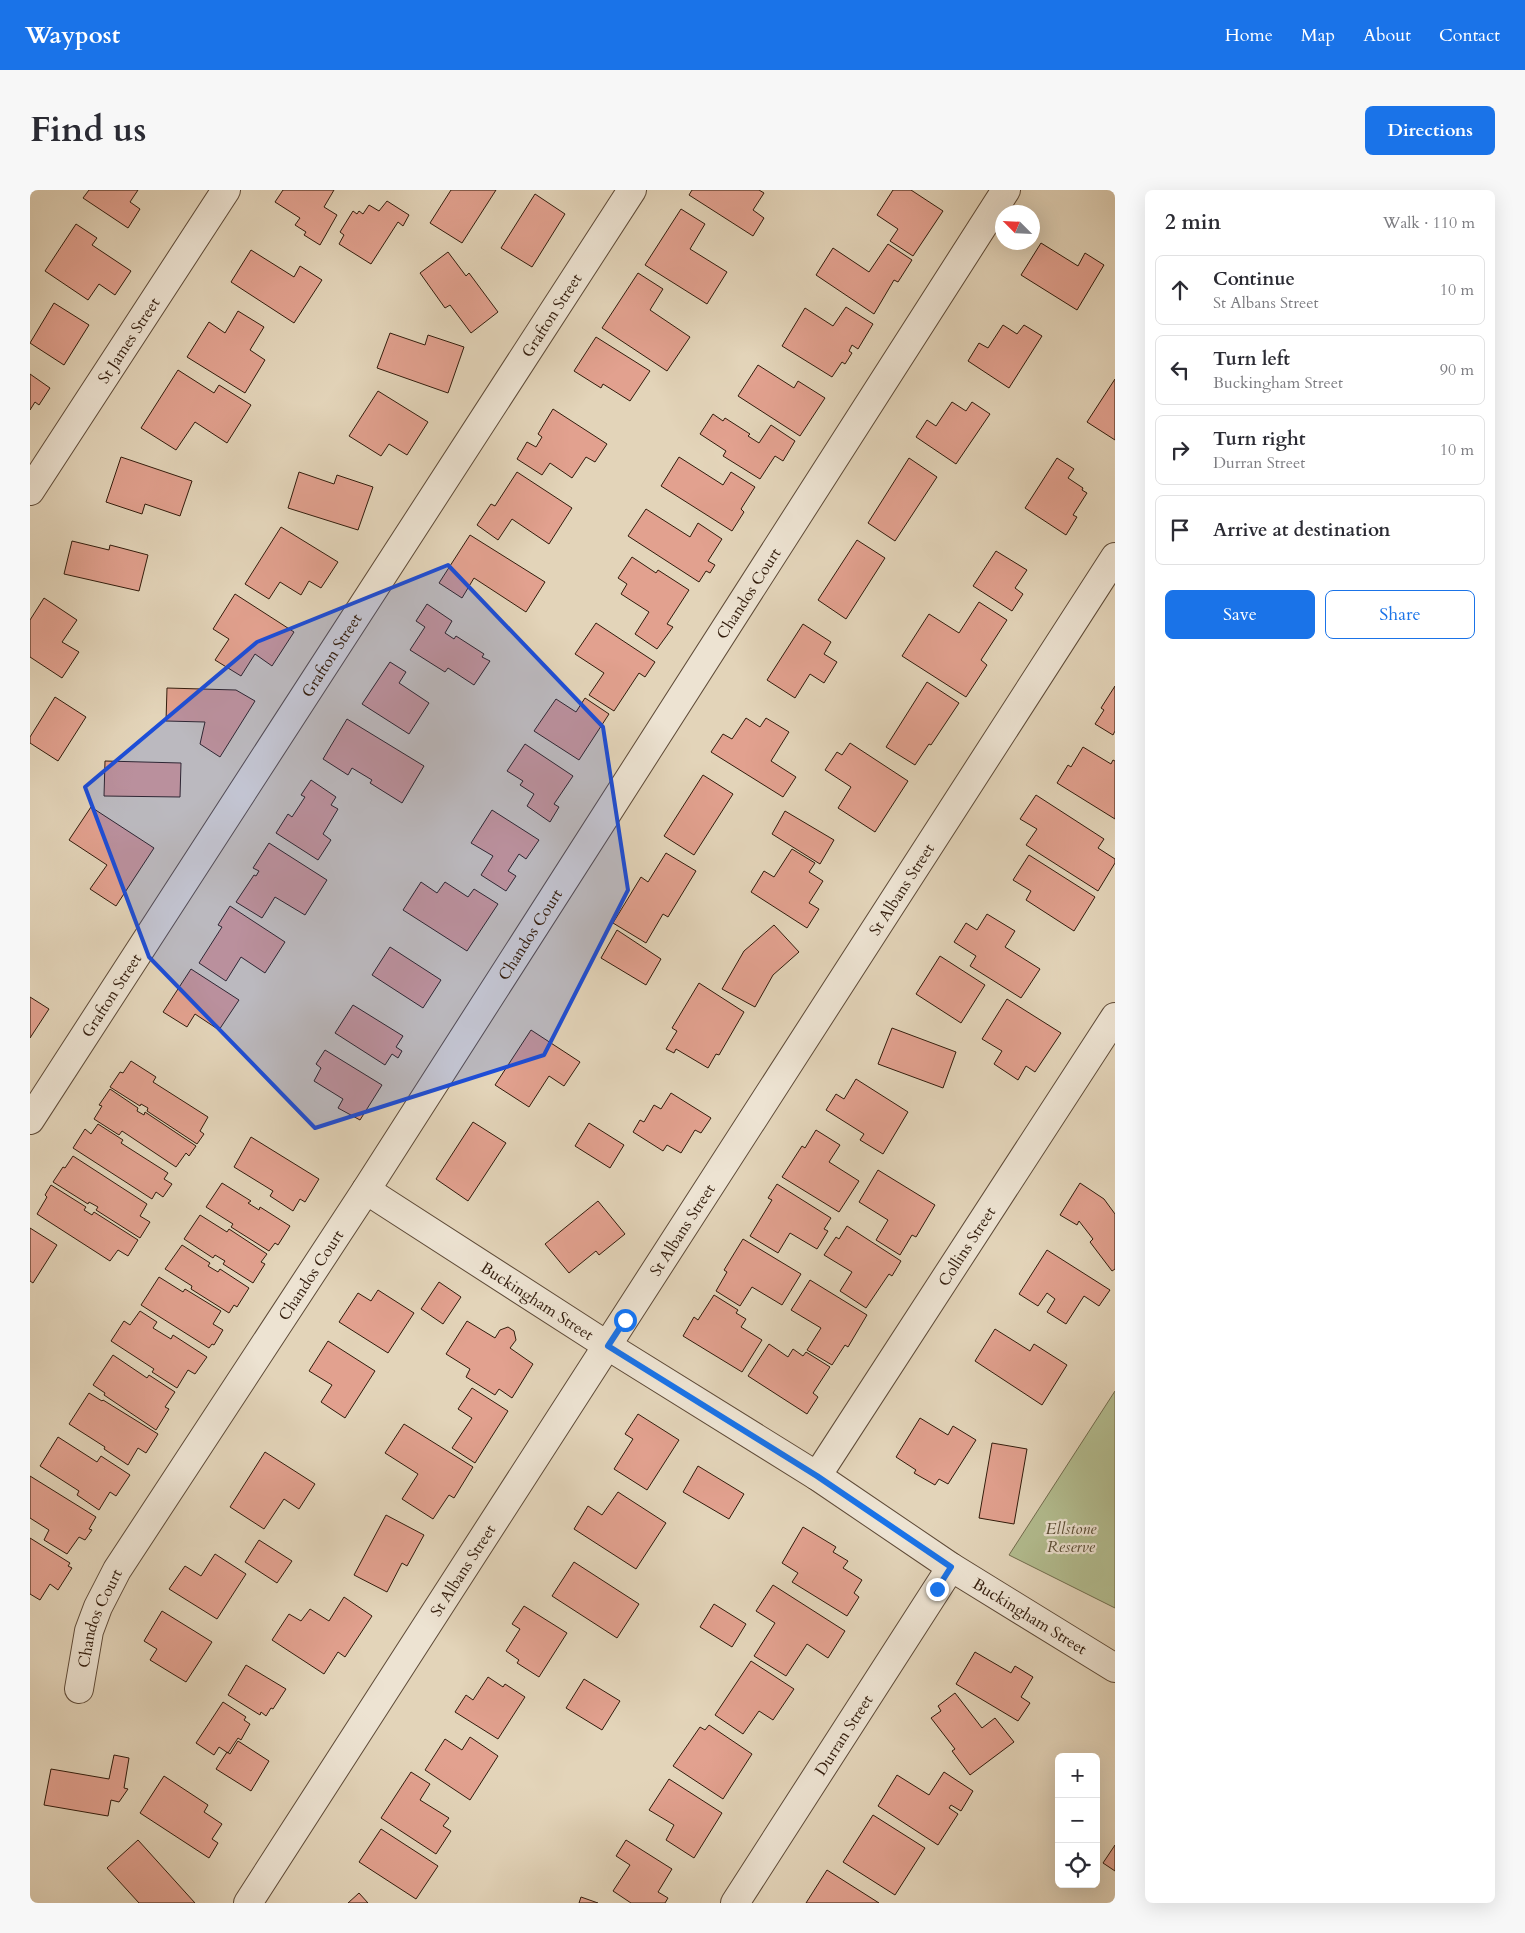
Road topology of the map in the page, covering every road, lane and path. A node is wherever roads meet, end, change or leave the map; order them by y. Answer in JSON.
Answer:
{"nodes":[{"id":1,"x":226,"y":190,"type":"edge"},
{"id":2,"x":632,"y":190,"type":"edge"},
{"id":3,"x":1006,"y":190,"type":"edge"},
{"id":4,"x":30,"y":491,"type":"edge"},
{"id":5,"x":1115,"y":557,"type":"edge"},
{"id":6,"x":1115,"y":1017,"type":"edge"},
{"id":7,"x":32,"y":1114,"type":"edge"},
{"id":8,"x":366,"y":1190,"type":"junction"},
{"id":9,"x":608,"y":1346,"type":"junction"},
{"id":10,"x":817,"y":1476,"type":"junction"},
{"id":11,"x":951,"y":1567,"type":"junction"},
{"id":12,"x":1115,"y":1668,"type":"edge"},
{"id":13,"x":79,"y":1689,"type":"dead end"},
{"id":14,"x":248,"y":1903,"type":"edge"},
{"id":15,"x":735,"y":1903,"type":"edge"}],
"edges":[{"from":1,"to":4,"type":"street","name":"St James Street"},
{"from":2,"to":7,"type":"street","name":"Grafton Street"},
{"from":3,"to":8,"type":"street","name":"Chandos Court"},
{"from":5,"to":9,"type":"street","name":"St Albans Street"},
{"from":6,"to":10,"type":"street","name":"Collins Street"},
{"from":8,"to":9,"type":"street","name":"Buckingham Street"},
{"from":8,"to":13,"type":"street","name":"Chandos Court"},
{"from":9,"to":10,"type":"street","name":"Buckingham Street"},
{"from":9,"to":14,"type":"street","name":"St Albans Street"},
{"from":10,"to":11,"type":"street","name":"Buckingham Street"},
{"from":11,"to":12,"type":"street","name":"Buckingham Street"},
{"from":11,"to":15,"type":"street","name":"Durran Street"}]}
